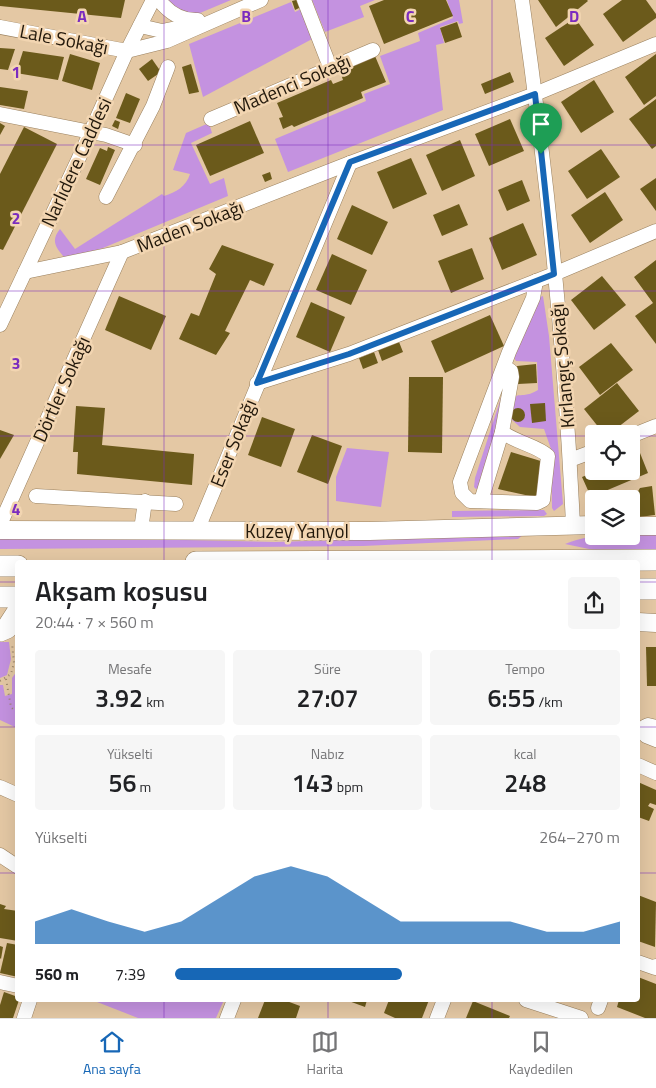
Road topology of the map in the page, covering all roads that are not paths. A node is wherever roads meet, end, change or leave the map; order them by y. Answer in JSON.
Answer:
{"nodes":[{"id":1,"x":153,"y":0,"type":"edge"},
{"id":2,"x":159,"y":0,"type":"edge"},
{"id":3,"x":261,"y":0,"type":"edge"},
{"id":4,"x":304,"y":0,"type":"edge"},
{"id":5,"x":522,"y":0,"type":"edge"},
{"id":6,"x":214,"y":20,"type":"junction"},
{"id":7,"x":140,"y":26,"type":"junction"},
{"id":8,"x":0,"y":27,"type":"edge"},
{"id":9,"x":656,"y":44,"type":"edge"},
{"id":10,"x":373,"y":50,"type":"dead end"},
{"id":11,"x":127,"y":51,"type":"junction"},
{"id":12,"x":168,"y":67,"type":"dead end"},
{"id":13,"x":330,"y":67,"type":"junction"},
{"id":14,"x":535,"y":94,"type":"junction"},
{"id":15,"x":0,"y":114,"type":"edge"},
{"id":16,"x":210,"y":119,"type":"dead end"},
{"id":17,"x":91,"y":132,"type":"junction"},
{"id":18,"x":135,"y":145,"type":"junction"},
{"id":19,"x":350,"y":162,"type":"junction"},
{"id":20,"x":106,"y":197,"type":"dead end"},
{"id":21,"x":656,"y":231,"type":"edge"},
{"id":22,"x":122,"y":252,"type":"junction"},
{"id":23,"x":25,"y":272,"type":"junction"},
{"id":24,"x":554,"y":274,"type":"junction"},
{"id":25,"x":536,"y":282,"type":"junction"},
{"id":26,"x":0,"y":325,"type":"edge"},
{"id":27,"x":504,"y":366,"type":"junction"},
{"id":28,"x":257,"y":383,"type":"junction"},
{"id":29,"x":656,"y":426,"type":"edge"},
{"id":30,"x":502,"y":432,"type":"junction"},
{"id":31,"x":640,"y":432,"type":"edge"},
{"id":32,"x":585,"y":454,"type":"edge"},
{"id":33,"x":570,"y":460,"type":"junction"},
{"id":34,"x":36,"y":496,"type":"dead end"},
{"id":35,"x":481,"y":501,"type":"junction"},
{"id":36,"x":145,"y":502,"type":"junction"},
{"id":37,"x":176,"y":504,"type":"dead end"},
{"id":38,"x":573,"y":524,"type":"junction"},
{"id":39,"x":0,"y":525,"type":"edge"},
{"id":40,"x":585,"y":525,"type":"edge"},
{"id":41,"x":640,"y":526,"type":"edge"},
{"id":42,"x":656,"y":526,"type":"edge"},
{"id":43,"x":0,"y":530,"type":"edge"},
{"id":44,"x":141,"y":530,"type":"junction"},
{"id":45,"x":197,"y":531,"type":"junction"},
{"id":46,"x":640,"y":560,"type":"edge"},
{"id":47,"x":656,"y":560,"type":"edge"},
{"id":48,"x":0,"y":566,"type":"edge"},
{"id":49,"x":15,"y":566,"type":"edge"},
{"id":50,"x":656,"y":589,"type":"edge"},
{"id":51,"x":640,"y":590,"type":"edge"},
{"id":52,"x":0,"y":596,"type":"edge"},
{"id":53,"x":15,"y":597,"type":"edge"},
{"id":54,"x":15,"y":616,"type":"edge"},
{"id":55,"x":640,"y":622,"type":"edge"},
{"id":56,"x":656,"y":623,"type":"edge"},
{"id":57,"x":7,"y":634,"type":"edge"},
{"id":58,"x":656,"y":727,"type":"edge"},
{"id":59,"x":656,"y":740,"type":"edge"},
{"id":60,"x":640,"y":766,"type":"edge"},
{"id":61,"x":656,"y":773,"type":"edge"},
{"id":62,"x":0,"y":787,"type":"edge"},
{"id":63,"x":15,"y":794,"type":"edge"},
{"id":64,"x":0,"y":855,"type":"edge"},
{"id":65,"x":15,"y":865,"type":"edge"},
{"id":66,"x":640,"y":963,"type":"edge"},
{"id":67,"x":656,"y":966,"type":"edge"},
{"id":68,"x":0,"y":982,"type":"edge"},
{"id":69,"x":15,"y":985,"type":"edge"},
{"id":70,"x":29,"y":1002,"type":"edge"},
{"id":71,"x":233,"y":1002,"type":"edge"},
{"id":72,"x":443,"y":1002,"type":"edge"},
{"id":73,"x":532,"y":1002,"type":"edge"},
{"id":74,"x":24,"y":1018,"type":"edge"},
{"id":75,"x":227,"y":1018,"type":"edge"},
{"id":76,"x":437,"y":1018,"type":"edge"},
{"id":77,"x":582,"y":1018,"type":"edge"}],
"edges":[{"from":1,"to":7,"type":"street","name":"Narlıdere Caddesi"},
{"from":2,"to":6,"type":"street"},
{"from":3,"to":6,"type":"street"},
{"from":4,"to":13,"type":"street"},
{"from":5,"to":14,"type":"street","name":"Kırlangıç Sokağı"},
{"from":6,"to":7,"type":"street"},
{"from":6,"to":11,"type":"street"},
{"from":7,"to":11,"type":"street","name":"Narlıdere Caddesi"},
{"from":8,"to":11,"type":"street","name":"Lale Sokağı"},
{"from":9,"to":14,"type":"street","name":"Maden Sokağı"},
{"from":10,"to":13,"type":"street","name":"Madenci Sokağı"},
{"from":11,"to":17,"type":"street","name":"Narlıdere Caddesi"},
{"from":12,"to":18,"type":"street"},
{"from":13,"to":16,"type":"street","name":"Madenci Sokağı"},
{"from":14,"to":19,"type":"street","name":"Maden Sokağı"},
{"from":14,"to":24,"type":"street","name":"Kırlangıç Sokağı"},
{"from":15,"to":17,"type":"street"},
{"from":17,"to":18,"type":"street"},
{"from":17,"to":23,"type":"street","name":"Narlıdere Caddesi"},
{"from":18,"to":20,"type":"street"},
{"from":19,"to":22,"type":"street","name":"Maden Sokağı"},
{"from":19,"to":28,"type":"street","name":"Eser Sokağı"},
{"from":21,"to":24,"type":"street"},
{"from":22,"to":23,"type":"street","name":"Maden Sokağı"},
{"from":22,"to":39,"type":"street","name":"Dörtler Sokağı"},
{"from":23,"to":26,"type":"street","name":"Narlıdere Caddesi"},
{"from":24,"to":25,"type":"street"},
{"from":24,"to":33,"type":"street","name":"Kırlangıç Sokağı"},
{"from":25,"to":27,"type":"street"},
{"from":25,"to":28,"type":"street"},
{"from":27,"to":30,"type":"street"},
{"from":27,"to":35,"type":"street"},
{"from":28,"to":45,"type":"street","name":"Eser Sokağı"},
{"from":29,"to":31,"type":"street"},
{"from":30,"to":35,"type":"street"},
{"from":30,"to":35,"type":"street"},
{"from":32,"to":33,"type":"street"},
{"from":33,"to":38,"type":"street","name":"Kırlangıç Sokağı"},
{"from":34,"to":36,"type":"street"},
{"from":36,"to":37,"type":"street"},
{"from":36,"to":44,"type":"street"},
{"from":38,"to":40,"type":"main road","name":"Kuzey Yanyol"},
{"from":38,"to":45,"type":"main road","name":"Kuzey Yanyol"},
{"from":41,"to":42,"type":"main road"},
{"from":43,"to":44,"type":"main road","name":"Kuzey Yanyol"},
{"from":44,"to":45,"type":"main road","name":"Kuzey Yanyol"},
{"from":46,"to":47,"type":"highway"},
{"from":48,"to":49,"type":"highway"},
{"from":50,"to":51,"type":"highway"},
{"from":52,"to":53,"type":"highway"},
{"from":54,"to":57,"type":"highway"},
{"from":55,"to":56,"type":"main road"},
{"from":58,"to":59,"type":"street"},
{"from":60,"to":61,"type":"street"},
{"from":62,"to":63,"type":"street"},
{"from":64,"to":65,"type":"street"},
{"from":66,"to":67,"type":"street"},
{"from":68,"to":69,"type":"street"},
{"from":70,"to":74,"type":"street"},
{"from":71,"to":75,"type":"street"},
{"from":72,"to":76,"type":"street"},
{"from":73,"to":77,"type":"street"}]}
